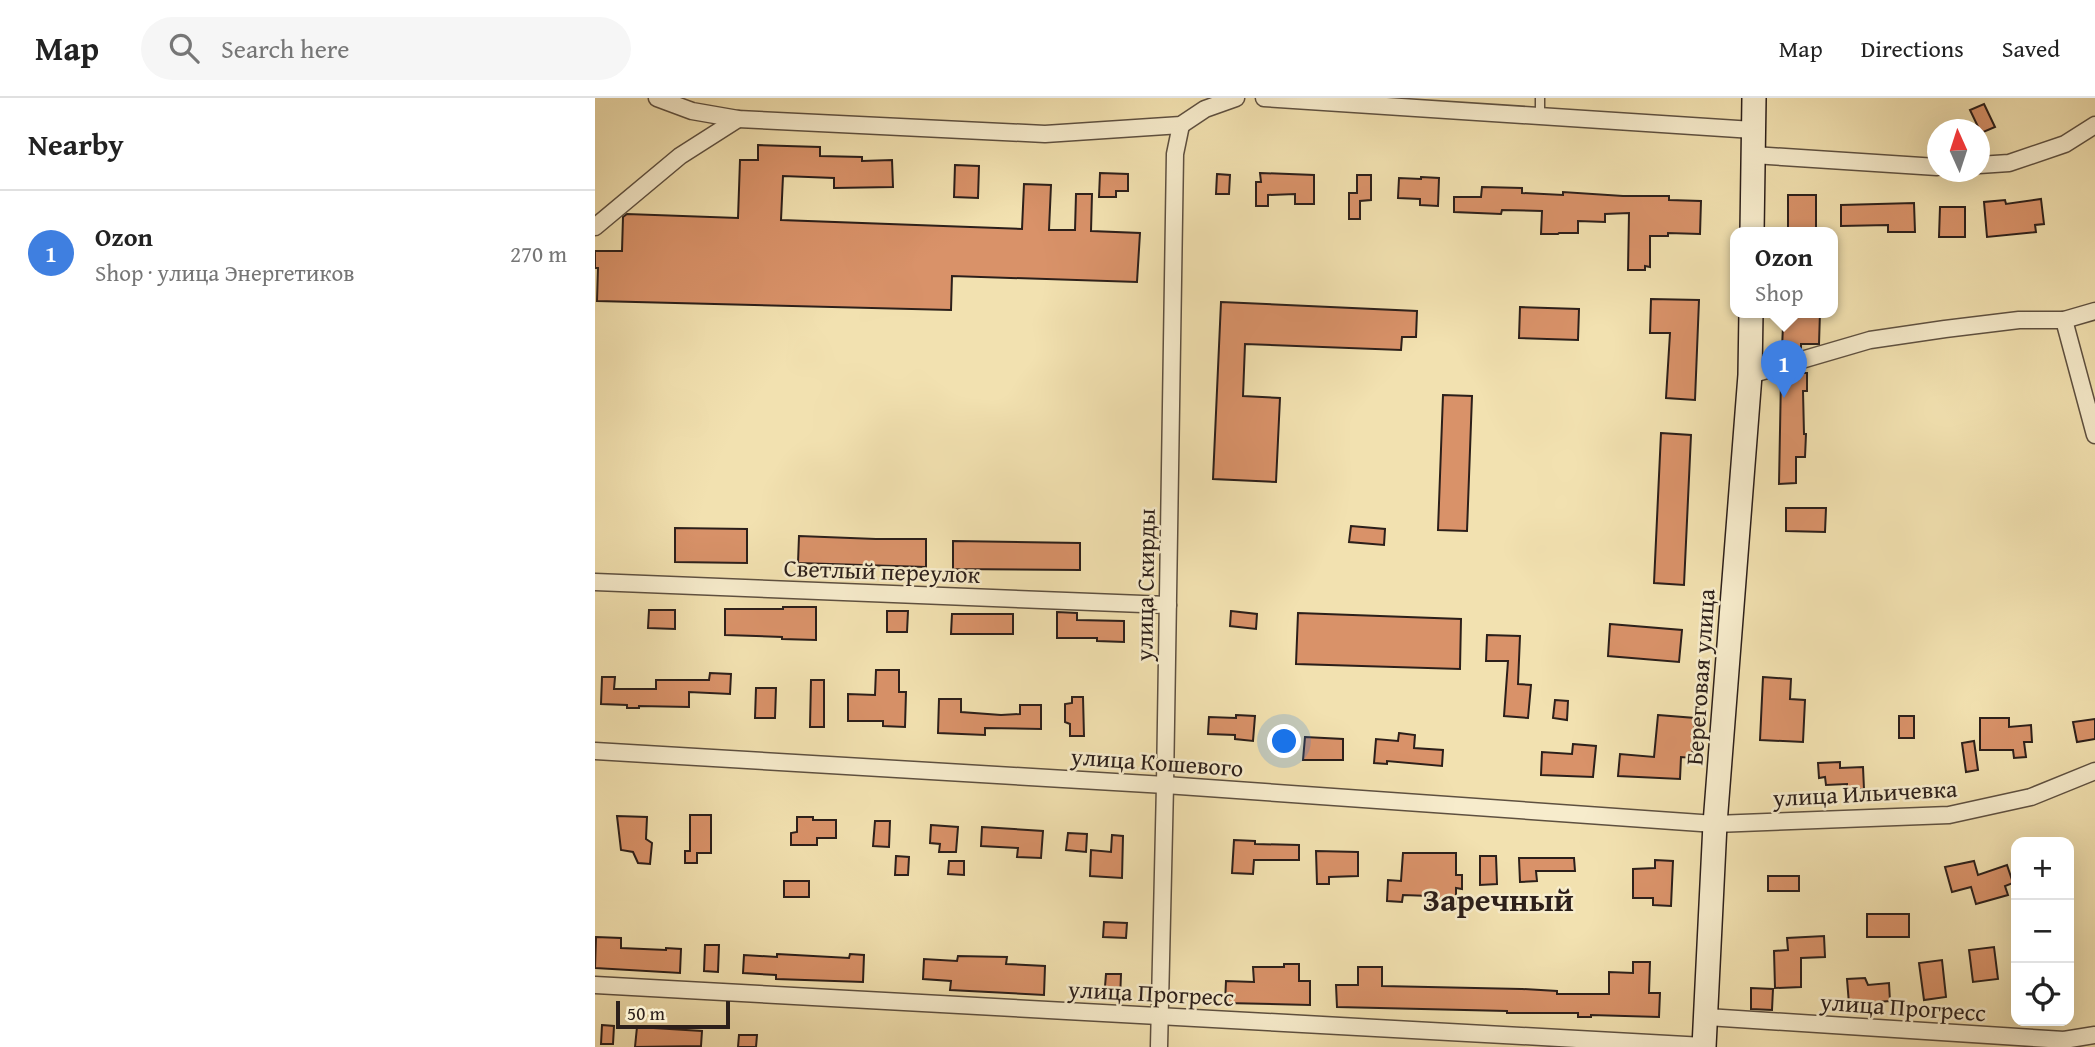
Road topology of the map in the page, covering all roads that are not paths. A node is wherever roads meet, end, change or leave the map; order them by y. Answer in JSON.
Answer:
{"nodes":[{"id":1,"x":657,"y":98,"type":"edge"},
{"id":2,"x":1236,"y":98,"type":"edge"},
{"id":3,"x":1263,"y":98,"type":"edge"},
{"id":4,"x":1540,"y":98,"type":"edge"},
{"id":5,"x":1754,"y":98,"type":"edge"},
{"id":6,"x":1304,"y":99,"type":"edge"},
{"id":7,"x":1540,"y":116,"type":"junction"},
{"id":8,"x":738,"y":119,"type":"junction"},
{"id":9,"x":1181,"y":125,"type":"junction"},
{"id":10,"x":2095,"y":125,"type":"edge"},
{"id":11,"x":1753,"y":130,"type":"junction"},
{"id":12,"x":1753,"y":155,"type":"junction"},
{"id":13,"x":1990,"y":164,"type":"edge"},
{"id":14,"x":1927,"y":166,"type":"edge"},
{"id":15,"x":595,"y":227,"type":"edge"},
{"id":16,"x":1752,"y":227,"type":"edge"},
{"id":17,"x":2095,"y":311,"type":"edge"},
{"id":18,"x":1751,"y":318,"type":"edge"},
{"id":19,"x":2064,"y":320,"type":"junction"},
{"id":20,"x":1751,"y":374,"type":"junction"},
{"id":21,"x":2095,"y":435,"type":"edge"},
{"id":22,"x":595,"y":582,"type":"edge"},
{"id":23,"x":1168,"y":605,"type":"junction"},
{"id":24,"x":595,"y":751,"type":"edge"},
{"id":25,"x":2095,"y":771,"type":"edge"},
{"id":26,"x":1165,"y":785,"type":"junction"},
{"id":27,"x":1715,"y":824,"type":"junction"},
{"id":28,"x":595,"y":985,"type":"edge"},
{"id":29,"x":1160,"y":1017,"type":"junction"},
{"id":30,"x":1707,"y":1017,"type":"junction"},
{"id":31,"x":2095,"y":1035,"type":"edge"},
{"id":32,"x":1704,"y":1046,"type":"edge"},
{"id":33,"x":1159,"y":1047,"type":"edge"}],
"edges":[{"from":1,"to":8,"type":"street"},
{"from":2,"to":9,"type":"street"},
{"from":3,"to":6,"type":"street"},
{"from":4,"to":7,"type":"lane"},
{"from":5,"to":11,"type":"main road"},
{"from":6,"to":7,"type":"street"},
{"from":7,"to":11,"type":"street"},
{"from":8,"to":9,"type":"street"},
{"from":8,"to":15,"type":"street"},
{"from":9,"to":23,"type":"street","name":"улица Скирды"},
{"from":10,"to":13,"type":"street"},
{"from":11,"to":12,"type":"main road"},
{"from":12,"to":14,"type":"street"},
{"from":12,"to":16,"type":"main road"},
{"from":17,"to":19,"type":"street"},
{"from":18,"to":20,"type":"main road","name":"Береговая улица"},
{"from":19,"to":20,"type":"street"},
{"from":19,"to":21,"type":"street"},
{"from":20,"to":27,"type":"main road","name":"Береговая улица"},
{"from":22,"to":23,"type":"street","name":"Светлый переулок"},
{"from":23,"to":26,"type":"street","name":"улица Скирды"},
{"from":24,"to":26,"type":"street","name":"улица Кошевого"},
{"from":25,"to":27,"type":"street","name":"улица Ильичевка"},
{"from":26,"to":27,"type":"street","name":"улица Кошевого"},
{"from":26,"to":29,"type":"street","name":"улица Скирды"},
{"from":27,"to":30,"type":"main road","name":"Береговая улица"},
{"from":28,"to":29,"type":"street","name":"улица Прогресс"},
{"from":29,"to":32,"type":"street","name":"улица Прогресс"},
{"from":29,"to":33,"type":"street","name":"улица Скирды"},
{"from":30,"to":31,"type":"street","name":"улица Прогресс"},
{"from":30,"to":32,"type":"main road","name":"Береговая улица"}]}
